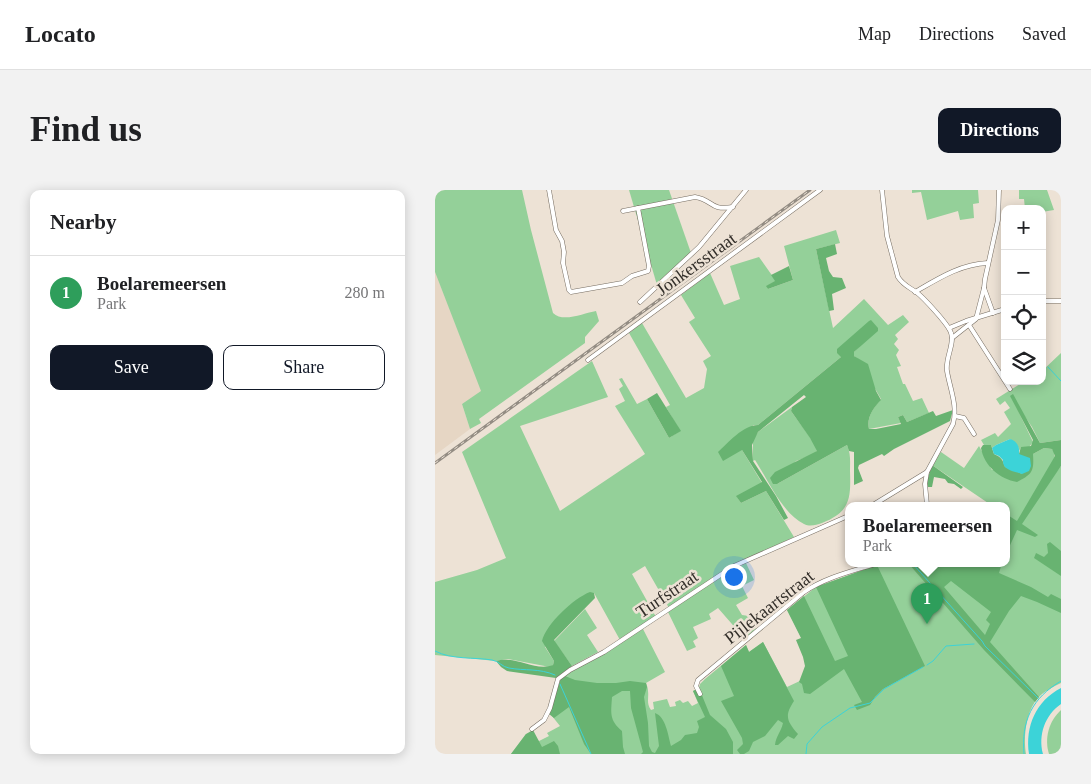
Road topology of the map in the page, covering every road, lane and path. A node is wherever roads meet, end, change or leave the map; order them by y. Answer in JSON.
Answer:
{"nodes":[{"id":1,"x":549,"y":190,"type":"edge"},
{"id":2,"x":746,"y":190,"type":"edge"},
{"id":3,"x":820,"y":190,"type":"edge"},
{"id":4,"x":882,"y":190,"type":"edge"},
{"id":5,"x":999,"y":190,"type":"edge"},
{"id":6,"x":733,"y":207,"type":"junction"},
{"id":7,"x":638,"y":208,"type":"junction"},
{"id":8,"x":623,"y":211,"type":"dead end"},
{"id":9,"x":988,"y":263,"type":"junction"},
{"id":10,"x":984,"y":288,"type":"junction"},
{"id":11,"x":915,"y":292,"type":"junction"},
{"id":12,"x":1046,"y":301,"type":"edge"},
{"id":13,"x":1061,"y":301,"type":"edge"},
{"id":14,"x":640,"y":302,"type":"dead end"},
{"id":15,"x":1001,"y":310,"type":"edge"},
{"id":16,"x":993,"y":313,"type":"junction"},
{"id":17,"x":975,"y":319,"type":"junction"},
{"id":18,"x":969,"y":325,"type":"junction"},
{"id":19,"x":949,"y":328,"type":"junction"},
{"id":20,"x":952,"y":338,"type":"junction"},
{"id":21,"x":588,"y":360,"type":"dead end"},
{"id":22,"x":1010,"y":389,"type":"dead end"},
{"id":23,"x":955,"y":416,"type":"junction"},
{"id":24,"x":974,"y":434,"type":"dead end"},
{"id":25,"x":927,"y":472,"type":"junction"},
{"id":26,"x":878,"y":502,"type":"edge"},
{"id":27,"x":927,"y":502,"type":"edge"},
{"id":28,"x":845,"y":517,"type":"edge"},
{"id":29,"x":866,"y":567,"type":"edge"},
{"id":30,"x":700,"y":694,"type":"dead end"},
{"id":31,"x":532,"y":729,"type":"dead end"}],
"edges":[{"from":1,"to":7,"type":"street"},
{"from":2,"to":6,"type":"street"},
{"from":3,"to":21,"type":"street","name":"Jonkersstraat"},
{"from":4,"to":11,"type":"street"},
{"from":5,"to":9,"type":"street"},
{"from":6,"to":7,"type":"street"},
{"from":6,"to":14,"type":"street"},
{"from":7,"to":8,"type":"street"},
{"from":9,"to":10,"type":"street"},
{"from":9,"to":11,"type":"street"},
{"from":10,"to":16,"type":"street"},
{"from":10,"to":17,"type":"street"},
{"from":11,"to":19,"type":"street"},
{"from":12,"to":13,"type":"street"},
{"from":15,"to":16,"type":"street"},
{"from":16,"to":17,"type":"street"},
{"from":17,"to":18,"type":"street"},
{"from":17,"to":19,"type":"street"},
{"from":18,"to":20,"type":"street"},
{"from":18,"to":22,"type":"street"},
{"from":19,"to":20,"type":"street"},
{"from":20,"to":23,"type":"street"},
{"from":23,"to":24,"type":"street"},
{"from":23,"to":25,"type":"street"},
{"from":25,"to":26,"type":"street"},
{"from":25,"to":27,"type":"street"},
{"from":28,"to":31,"type":"street","name":"Turfstraat"},
{"from":29,"to":30,"type":"street","name":"Pijlekaartstraat"}]}
